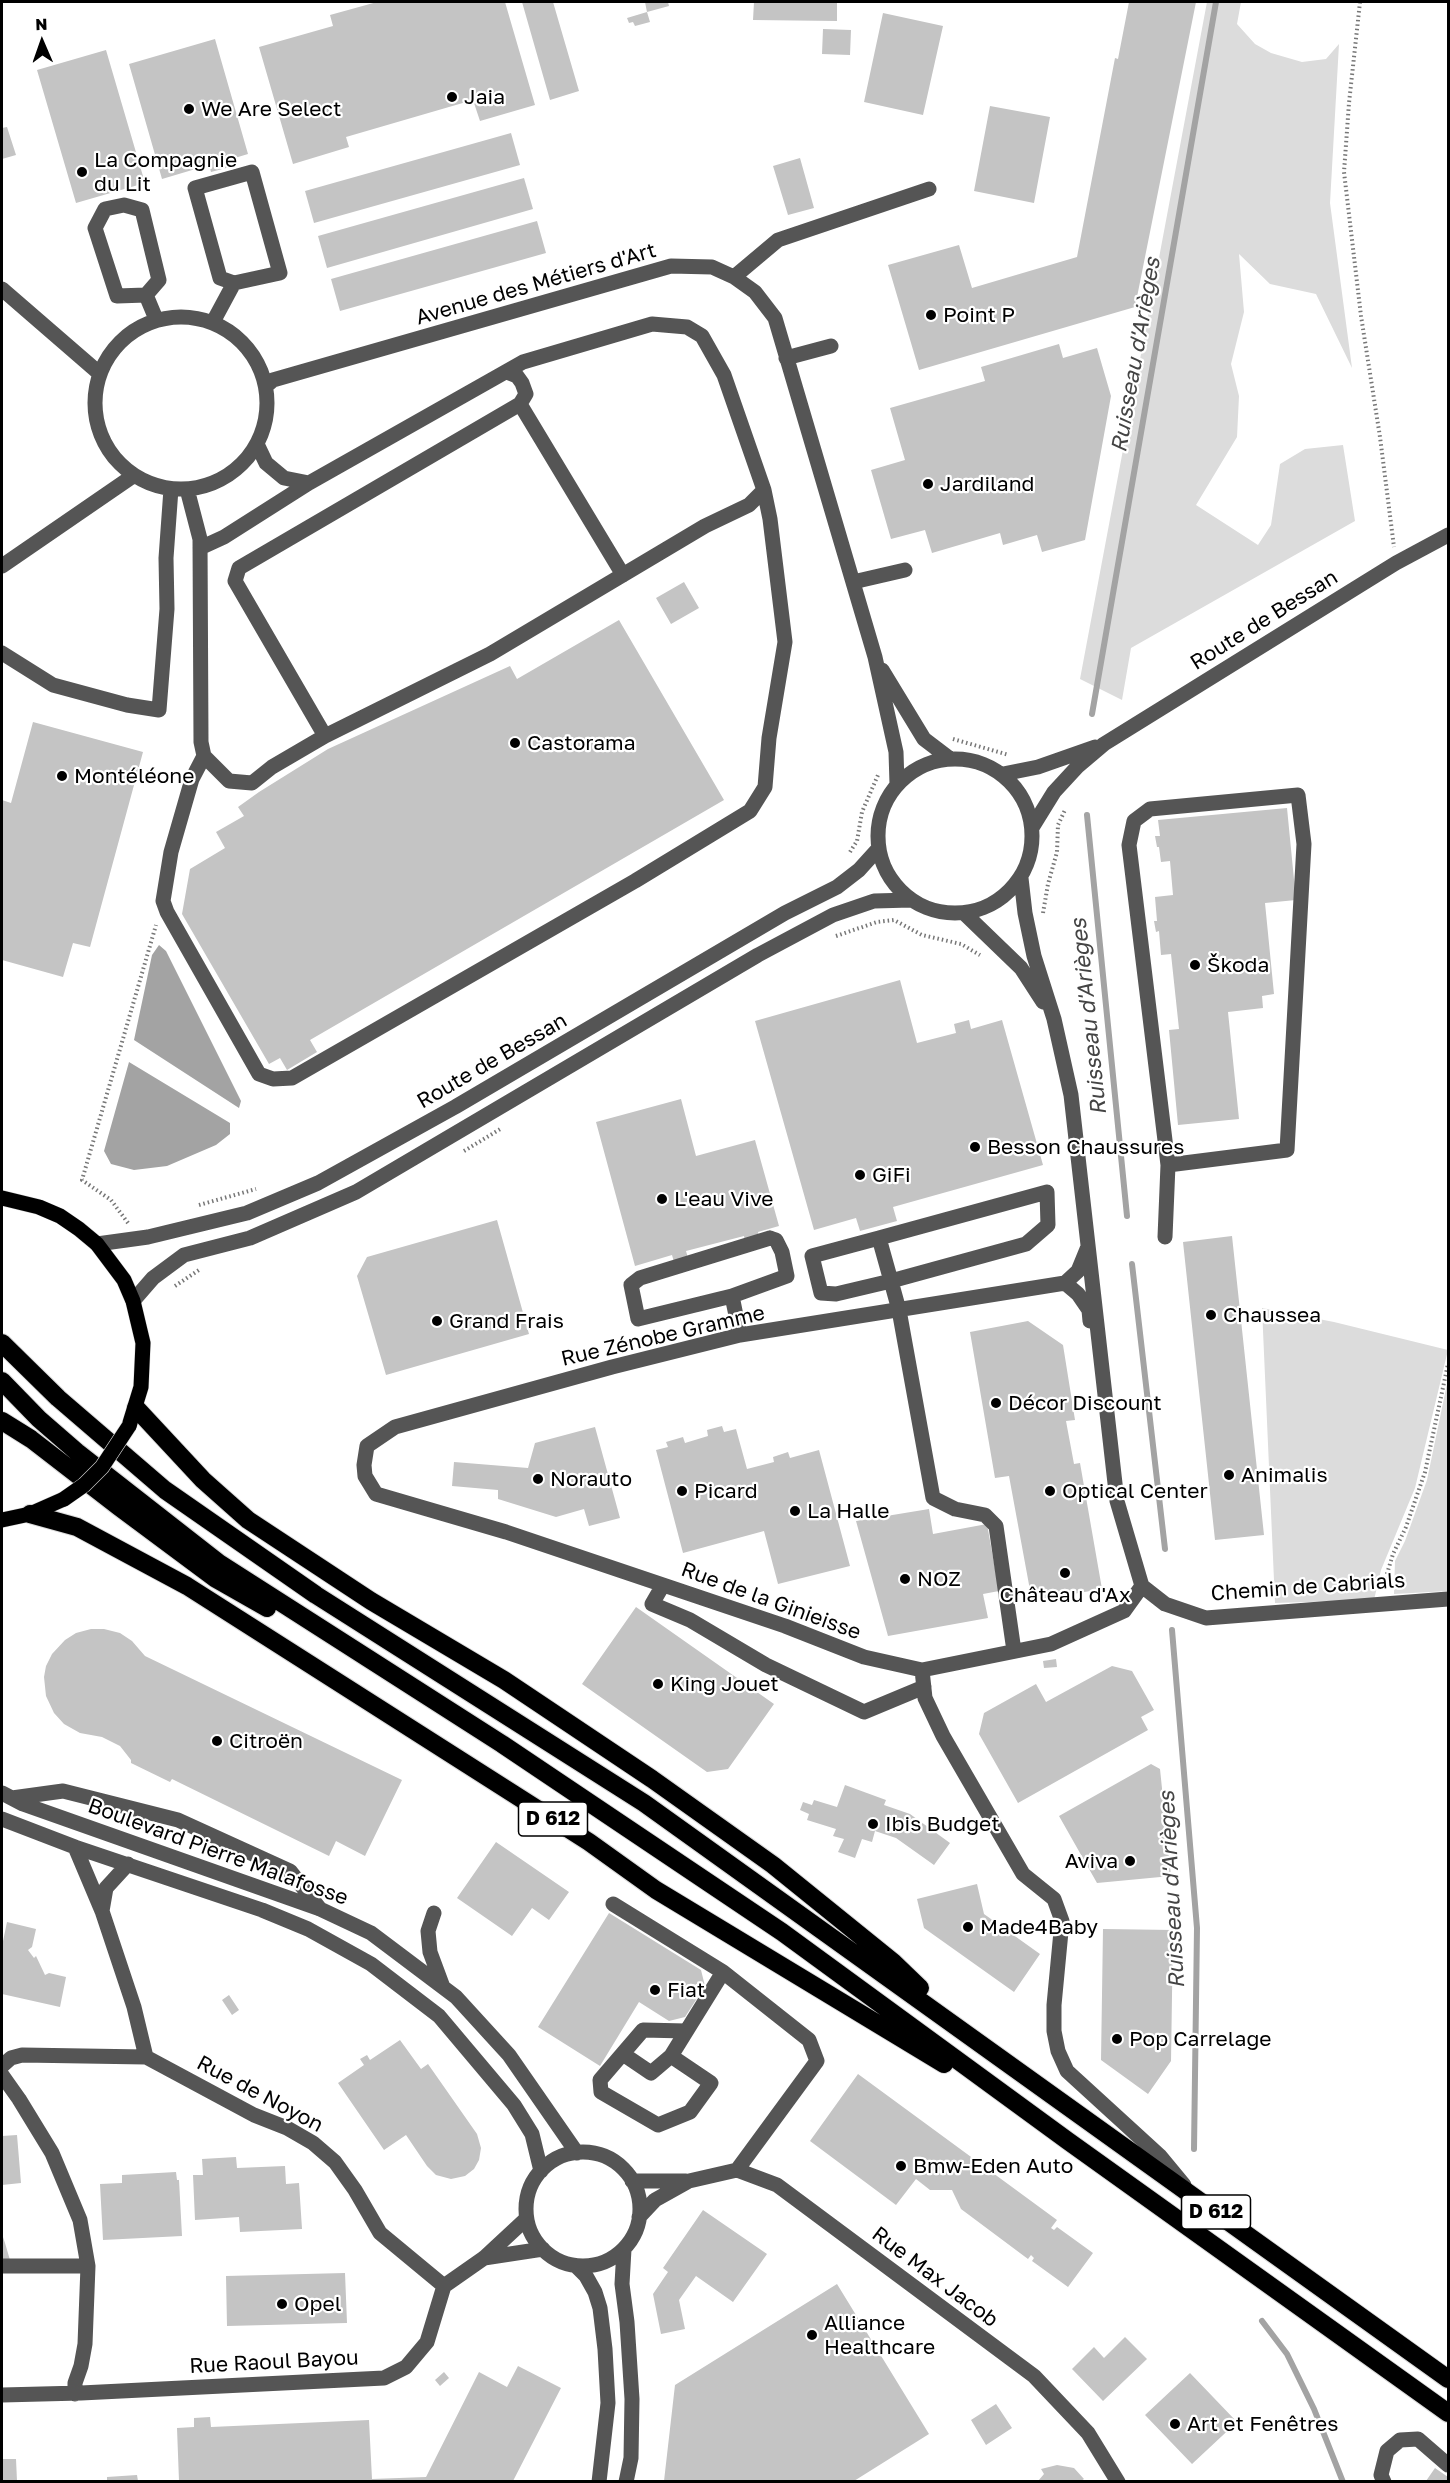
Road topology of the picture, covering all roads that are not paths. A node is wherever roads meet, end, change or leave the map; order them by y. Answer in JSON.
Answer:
{"nodes":[{"id":1,"x":929,"y":189,"type":"dead end"},
{"id":2,"x":734,"y":277,"type":"junction"},
{"id":3,"x":234,"y":284,"type":"junction"},
{"id":4,"x":2,"y":288,"type":"edge"},
{"id":5,"x":146,"y":295,"type":"junction"},
{"id":6,"x":156,"y":319,"type":"junction"},
{"id":7,"x":213,"y":322,"type":"junction"},
{"id":8,"x":831,"y":346,"type":"dead end"},
{"id":9,"x":786,"y":358,"type":"junction"},
{"id":10,"x":507,"y":372,"type":"junction"},
{"id":11,"x":99,"y":373,"type":"junction"},
{"id":12,"x":266,"y":386,"type":"junction"},
{"id":13,"x":520,"y":404,"type":"junction"},
{"id":14,"x":257,"y":444,"type":"junction"},
{"id":15,"x":133,"y":476,"type":"junction"},
{"id":16,"x":309,"y":483,"type":"junction"},
{"id":17,"x":171,"y":489,"type":"junction"},
{"id":18,"x":188,"y":489,"type":"junction"},
{"id":19,"x":764,"y":489,"type":"junction"},
{"id":20,"x":1449,"y":535,"type":"edge"},
{"id":21,"x":200,"y":548,"type":"junction"},
{"id":22,"x":2,"y":566,"type":"edge"},
{"id":23,"x":906,"y":570,"type":"dead end"},
{"id":24,"x":623,"y":574,"type":"junction"},
{"id":25,"x":853,"y":582,"type":"junction"},
{"id":26,"x":2,"y":652,"type":"edge"},
{"id":27,"x":875,"y":657,"type":"junction"},
{"id":28,"x":325,"y":736,"type":"junction"},
{"id":29,"x":1104,"y":744,"type":"junction"},
{"id":30,"x":204,"y":756,"type":"junction"},
{"id":31,"x":949,"y":758,"type":"junction"},
{"id":32,"x":1002,"y":774,"type":"junction"},
{"id":33,"x":897,"y":784,"type":"junction"},
{"id":34,"x":1033,"y":826,"type":"junction"},
{"id":35,"x":878,"y":849,"type":"junction"},
{"id":36,"x":1021,"y":878,"type":"junction"},
{"id":37,"x":911,"y":900,"type":"junction"},
{"id":38,"x":964,"y":913,"type":"junction"},
{"id":39,"x":1054,"y":1019,"type":"junction"},
{"id":40,"x":1168,"y":1165,"type":"junction"},
{"id":41,"x":2,"y":1198,"type":"edge"},
{"id":42,"x":1165,"y":1237,"type":"dead end"},
{"id":43,"x":879,"y":1238,"type":"junction"},
{"id":44,"x":97,"y":1244,"type":"junction"},
{"id":45,"x":1088,"y":1246,"type":"junction"},
{"id":46,"x":891,"y":1281,"type":"junction"},
{"id":47,"x":1065,"y":1283,"type":"junction"},
{"id":48,"x":732,"y":1296,"type":"junction"},
{"id":49,"x":133,"y":1301,"type":"junction"},
{"id":50,"x":899,"y":1310,"type":"junction"},
{"id":51,"x":740,"y":1335,"type":"junction"},
{"id":52,"x":2,"y":1342,"type":"edge"},
{"id":53,"x":2,"y":1381,"type":"edge"},
{"id":54,"x":136,"y":1408,"type":"junction"},
{"id":55,"x":2,"y":1420,"type":"edge"},
{"id":56,"x":1108,"y":1424,"type":"junction"},
{"id":57,"x":376,"y":1494,"type":"joint"},
{"id":58,"x":30,"y":1514,"type":"junction"},
{"id":59,"x":2,"y":1520,"type":"edge"},
{"id":60,"x":663,"y":1585,"type":"junction"},
{"id":61,"x":1142,"y":1586,"type":"junction"},
{"id":62,"x":1449,"y":1599,"type":"edge"},
{"id":63,"x":1014,"y":1651,"type":"junction"},
{"id":64,"x":922,"y":1670,"type":"junction"},
{"id":65,"x":924,"y":1688,"type":"junction"},
{"id":66,"x":502,"y":1744,"type":"junction"},
{"id":67,"x":7,"y":1796,"type":"edge"},
{"id":68,"x":2,"y":1819,"type":"edge"},
{"id":69,"x":75,"y":1847,"type":"junction"},
{"id":70,"x":128,"y":1864,"type":"junction"},
{"id":71,"x":613,"y":1904,"type":"dead end"},
{"id":72,"x":320,"y":1909,"type":"junction"},
{"id":73,"x":102,"y":1911,"type":"junction"},
{"id":74,"x":434,"y":1913,"type":"dead end"},
{"id":75,"x":723,"y":1972,"type":"junction"},
{"id":76,"x":443,"y":1987,"type":"junction"},
{"id":77,"x":686,"y":2031,"type":"junction"},
{"id":78,"x":984,"y":2046,"type":"junction"},
{"id":79,"x":623,"y":2054,"type":"junction"},
{"id":80,"x":671,"y":2056,"type":"junction"},
{"id":81,"x":146,"y":2057,"type":"junction"},
{"id":82,"x":2,"y":2066,"type":"edge"},
{"id":83,"x":2,"y":2075,"type":"edge"},
{"id":84,"x":1068,"y":2141,"type":"junction"},
{"id":85,"x":577,"y":2153,"type":"junction"},
{"id":86,"x":737,"y":2170,"type":"junction"},
{"id":87,"x":541,"y":2171,"type":"junction"},
{"id":88,"x":632,"y":2181,"type":"junction"},
{"id":89,"x":689,"y":2181,"type":"junction"},
{"id":90,"x":1191,"y":2194,"type":"junction"},
{"id":91,"x":639,"y":2217,"type":"junction"},
{"id":92,"x":526,"y":2219,"type":"junction"},
{"id":93,"x":543,"y":2249,"type":"junction"},
{"id":94,"x":624,"y":2249,"type":"junction"},
{"id":95,"x":484,"y":2258,"type":"junction"},
{"id":96,"x":2,"y":2266,"type":"edge"},
{"id":97,"x":88,"y":2266,"type":"junction"},
{"id":98,"x":576,"y":2266,"type":"junction"},
{"id":99,"x":444,"y":2286,"type":"junction"},
{"id":100,"x":1449,"y":2379,"type":"edge"},
{"id":101,"x":75,"y":2394,"type":"junction"},
{"id":102,"x":2,"y":2395,"type":"edge"},
{"id":103,"x":1449,"y":2413,"type":"edge"},
{"id":104,"x":1449,"y":2465,"type":"edge"},
{"id":105,"x":599,"y":2481,"type":"edge"},
{"id":106,"x":626,"y":2481,"type":"edge"},
{"id":107,"x":1118,"y":2481,"type":"edge"},
{"id":108,"x":1384,"y":2481,"type":"edge"}],
"edges":[{"from":1,"to":2,"type":"street"},
{"from":2,"to":9,"type":"street","name":"Avenue des Métiers d'Art"},
{"from":2,"to":12,"type":"street","name":"Avenue des Métiers d'Art"},
{"from":3,"to":3,"type":"street"},
{"from":3,"to":7,"type":"street"},
{"from":4,"to":11,"type":"street"},
{"from":5,"to":5,"type":"street"},
{"from":5,"to":6,"type":"street"},
{"from":6,"to":7,"type":"street"},
{"from":6,"to":11,"type":"street"},
{"from":7,"to":12,"type":"street"},
{"from":8,"to":9,"type":"street"},
{"from":9,"to":25,"type":"street","name":"Avenue des Métiers d'Art"},
{"from":10,"to":13,"type":"street"},
{"from":10,"to":16,"type":"street"},
{"from":10,"to":19,"type":"street"},
{"from":11,"to":15,"type":"street"},
{"from":12,"to":14,"type":"street"},
{"from":13,"to":24,"type":"street"},
{"from":13,"to":28,"type":"street"},
{"from":14,"to":16,"type":"street"},
{"from":14,"to":18,"type":"street"},
{"from":15,"to":17,"type":"street"},
{"from":15,"to":22,"type":"street"},
{"from":16,"to":21,"type":"street"},
{"from":17,"to":18,"type":"street"},
{"from":17,"to":26,"type":"street"},
{"from":18,"to":21,"type":"street"},
{"from":19,"to":24,"type":"street"},
{"from":19,"to":30,"type":"street"},
{"from":20,"to":29,"type":"street","name":"Route de Bessan"},
{"from":21,"to":30,"type":"street"},
{"from":23,"to":25,"type":"street"},
{"from":24,"to":28,"type":"street"},
{"from":25,"to":27,"type":"street","name":"Avenue des Métiers d'Art"},
{"from":27,"to":31,"type":"street","name":"Avenue des Métiers d'Art"},
{"from":27,"to":33,"type":"street","name":"Avenue des Métiers d'Art"},
{"from":28,"to":30,"type":"street"},
{"from":29,"to":32,"type":"street","name":"Route de Bessan"},
{"from":29,"to":34,"type":"street","name":"Route de Bessan"},
{"from":31,"to":32,"type":"street"},
{"from":31,"to":33,"type":"street"},
{"from":32,"to":34,"type":"street"},
{"from":33,"to":35,"type":"street"},
{"from":34,"to":36,"type":"street"},
{"from":35,"to":37,"type":"street"},
{"from":35,"to":44,"type":"street","name":"Route de Bessan"},
{"from":36,"to":38,"type":"street"},
{"from":36,"to":39,"type":"street"},
{"from":37,"to":38,"type":"street"},
{"from":37,"to":49,"type":"street","name":"Route de Bessan"},
{"from":38,"to":39,"type":"street"},
{"from":39,"to":45,"type":"street"},
{"from":40,"to":40,"type":"street"},
{"from":40,"to":42,"type":"street"},
{"from":41,"to":44,"type":"main road"},
{"from":43,"to":46,"type":"street"},
{"from":43,"to":46,"type":"street"},
{"from":43,"to":46,"type":"street"},
{"from":44,"to":49,"type":"main road"},
{"from":45,"to":47,"type":"street"},
{"from":45,"to":56,"type":"street"},
{"from":46,"to":50,"type":"street"},
{"from":47,"to":50,"type":"street","name":"Rue Zénobe Gramme"},
{"from":47,"to":56,"type":"street"},
{"from":48,"to":48,"type":"street"},
{"from":48,"to":51,"type":"street"},
{"from":49,"to":54,"type":"main road"},
{"from":50,"to":51,"type":"street","name":"Rue Zénobe Gramme"},
{"from":50,"to":63,"type":"street"},
{"from":51,"to":57,"type":"street","name":"Rue Zénobe Gramme"},
{"from":52,"to":78,"type":"highway","number":"D 612"},
{"from":53,"to":66,"type":"highway","number":"D 612"},
{"from":54,"to":58,"type":"main road","bridge":true},
{"from":54,"to":78,"type":"highway","number":"D 612"},
{"from":55,"to":66,"type":"highway"},
{"from":56,"to":61,"type":"street"},
{"from":57,"to":60,"type":"street","name":"Rue de la Ginieisse"},
{"from":58,"to":59,"type":"main road"},
{"from":58,"to":84,"type":"highway","number":"D 612"},
{"from":60,"to":64,"type":"street","name":"Rue de la Ginieisse"},
{"from":60,"to":65,"type":"street"},
{"from":61,"to":62,"type":"street","name":"Chemin de Cabrials"},
{"from":61,"to":63,"type":"street","name":"Rue de la Ginieisse"},
{"from":63,"to":64,"type":"street","name":"Rue de la Ginieisse"},
{"from":64,"to":65,"type":"street"},
{"from":65,"to":90,"type":"street"},
{"from":66,"to":84,"type":"highway","number":"D 612"},
{"from":67,"to":72,"type":"street","name":"Boulevard Pierre Malafosse"},
{"from":67,"to":72,"type":"street"},
{"from":68,"to":69,"type":"street","name":"Boulevard Pierre Malafosse"},
{"from":69,"to":70,"type":"street","name":"Boulevard Pierre Malafosse"},
{"from":69,"to":73,"type":"street"},
{"from":70,"to":73,"type":"street"},
{"from":70,"to":87,"type":"street","name":"Boulevard Pierre Malafosse"},
{"from":71,"to":75,"type":"street"},
{"from":72,"to":76,"type":"street","name":"Boulevard Pierre Malafosse"},
{"from":73,"to":81,"type":"street"},
{"from":74,"to":76,"type":"street"},
{"from":75,"to":77,"type":"street"},
{"from":75,"to":86,"type":"street"},
{"from":76,"to":85,"type":"street","name":"Boulevard Pierre Malafosse"},
{"from":77,"to":79,"type":"street"},
{"from":77,"to":80,"type":"street"},
{"from":78,"to":90,"type":"highway","number":"D 612"},
{"from":79,"to":80,"type":"street"},
{"from":79,"to":80,"type":"street"},
{"from":81,"to":82,"type":"street","name":"Rue de Noyon"},
{"from":81,"to":99,"type":"street","name":"Rue de Noyon"},
{"from":83,"to":97,"type":"street"},
{"from":84,"to":103,"type":"highway","number":"D 612"},
{"from":85,"to":87,"type":"street"},
{"from":85,"to":88,"type":"street"},
{"from":86,"to":89,"type":"street"},
{"from":86,"to":107,"type":"street","name":"Rue Max Jacob"},
{"from":87,"to":92,"type":"street"},
{"from":88,"to":89,"type":"street"},
{"from":88,"to":91,"type":"street"},
{"from":89,"to":91,"type":"street"},
{"from":90,"to":100,"type":"highway","number":"D 612"},
{"from":91,"to":94,"type":"street"},
{"from":92,"to":93,"type":"street"},
{"from":92,"to":95,"type":"street"},
{"from":93,"to":95,"type":"street"},
{"from":93,"to":98,"type":"street"},
{"from":94,"to":98,"type":"street"},
{"from":94,"to":106,"type":"street"},
{"from":95,"to":99,"type":"street"},
{"from":96,"to":97,"type":"street"},
{"from":97,"to":101,"type":"street"},
{"from":98,"to":105,"type":"street"},
{"from":99,"to":101,"type":"street","name":"Rue Raoul Bayou"},
{"from":101,"to":102,"type":"street","name":"Rue Raoul Bayou"},
{"from":104,"to":108,"type":"street"}]}
